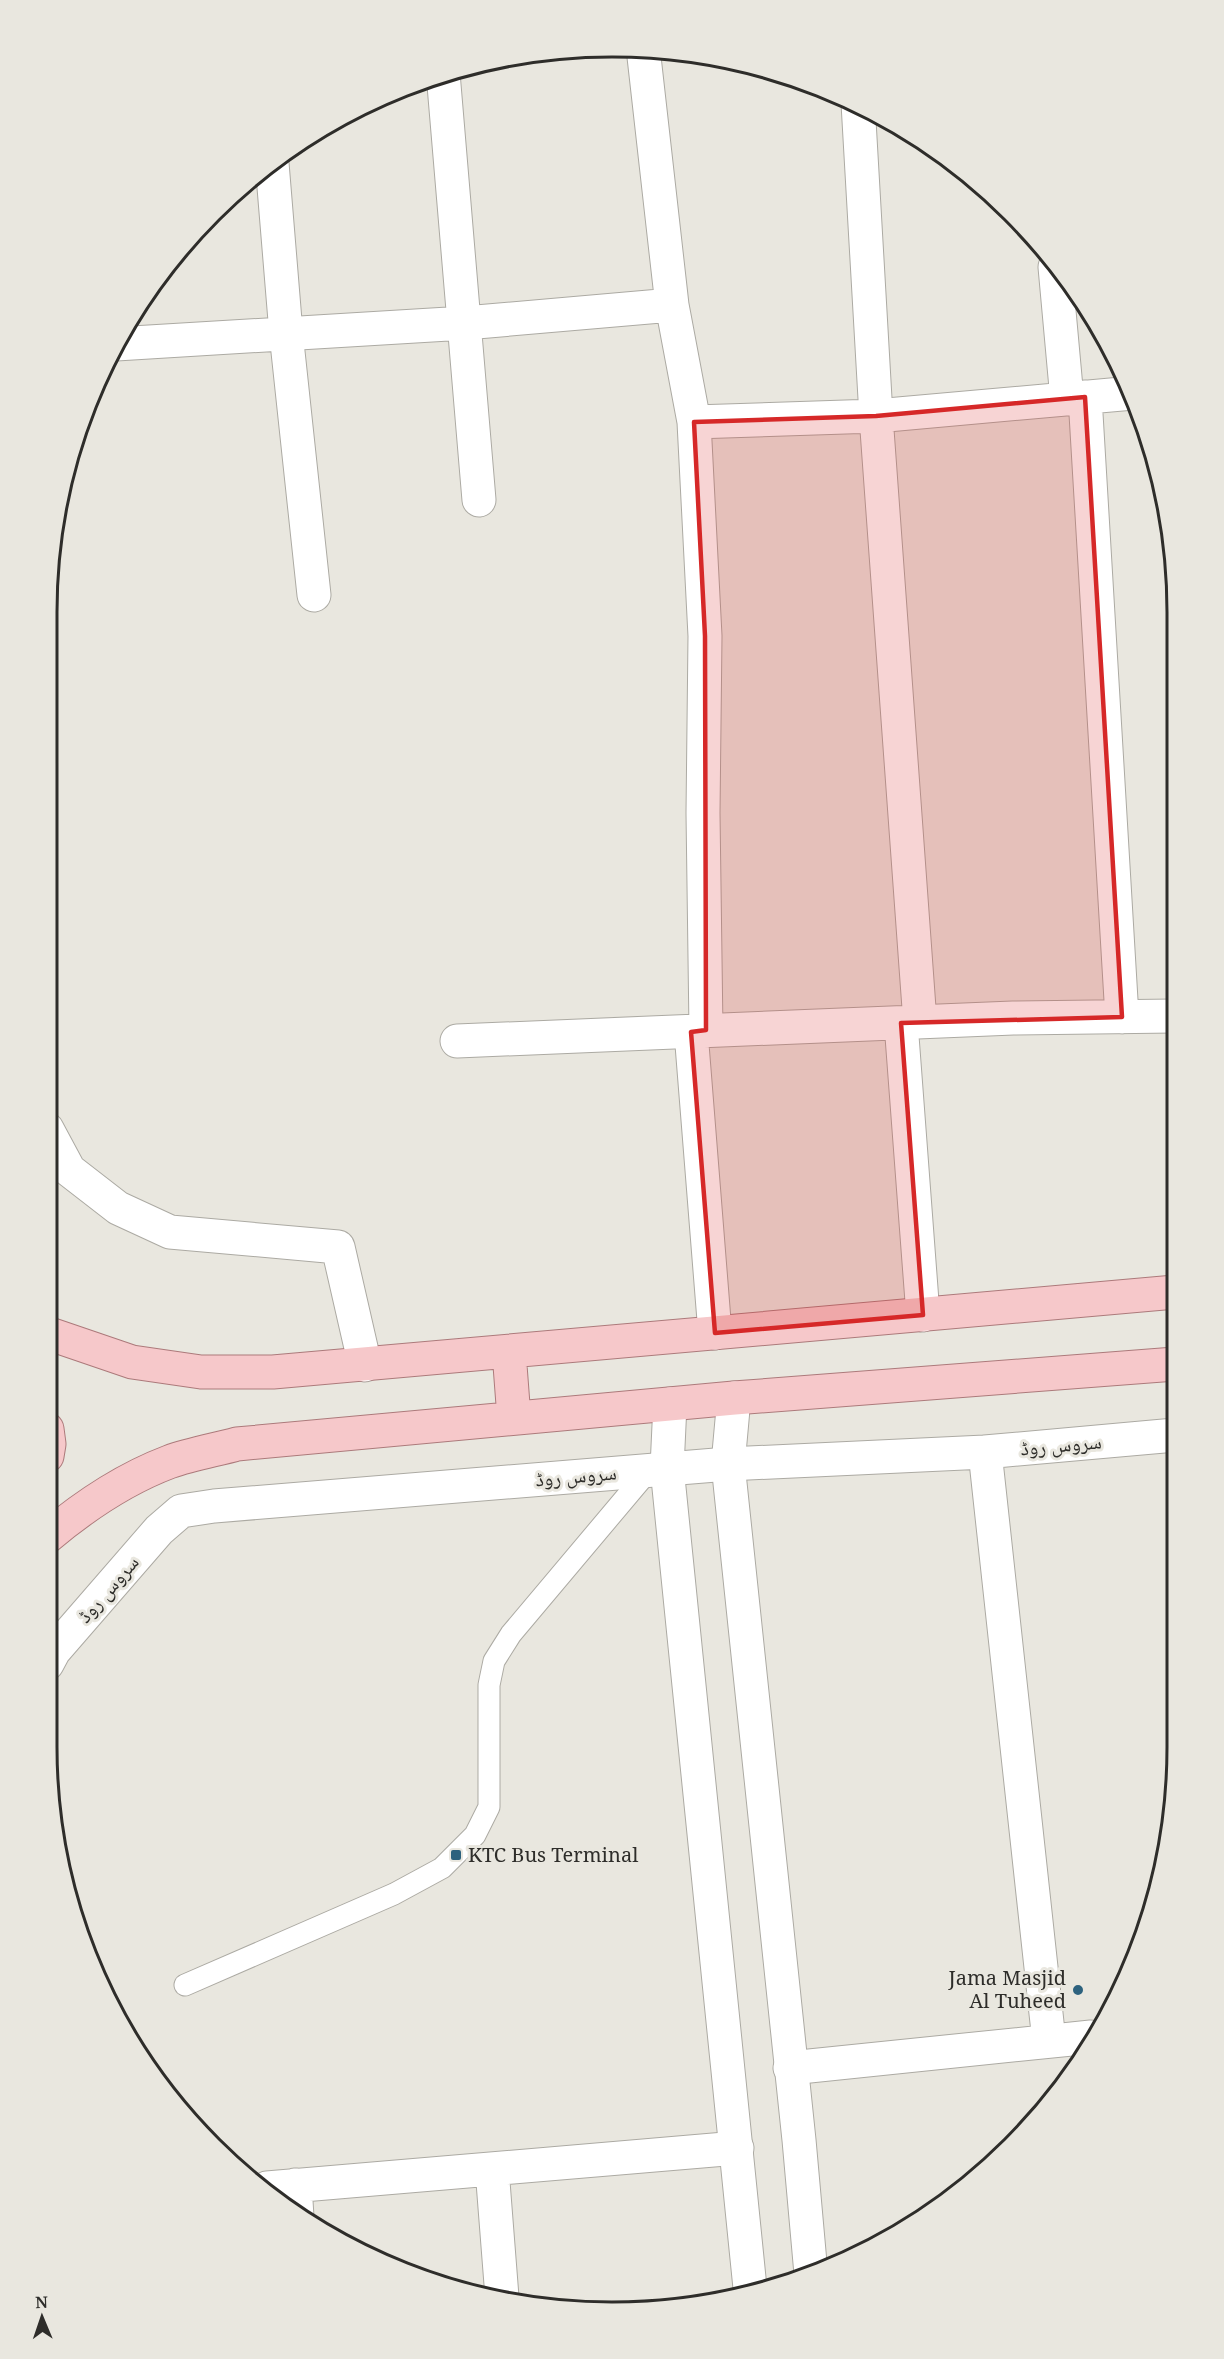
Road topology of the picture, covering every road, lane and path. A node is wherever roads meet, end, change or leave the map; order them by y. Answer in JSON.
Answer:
{"nodes":[{"id":1,"x":644,"y":58,"type":"edge"},
{"id":2,"x":444,"y":83,"type":"edge"},
{"id":3,"x":859,"y":115,"type":"edge"},
{"id":4,"x":273,"y":173,"type":"edge"},
{"id":5,"x":1057,"y":282,"type":"edge"},
{"id":6,"x":672,"y":305,"type":"junction"},
{"id":7,"x":465,"y":323,"type":"junction"},
{"id":8,"x":286,"y":333,"type":"junction"},
{"id":9,"x":126,"y":343,"type":"edge"},
{"id":10,"x":1122,"y":394,"type":"edge"},
{"id":11,"x":1076,"y":398,"type":"junction"},
{"id":12,"x":876,"y":416,"type":"junction"},
{"id":13,"x":694,"y":422,"type":"junction"},
{"id":14,"x":479,"y":500,"type":"dead end"},
{"id":15,"x":314,"y":595,"type":"dead end"},
{"id":16,"x":1167,"y":1016,"type":"edge"},
{"id":17,"x":1122,"y":1017,"type":"junction"},
{"id":18,"x":910,"y":1023,"type":"junction"},
{"id":19,"x":698,"y":1031,"type":"junction"},
{"id":20,"x":457,"y":1041,"type":"dead end"},
{"id":21,"x":57,"y":1148,"type":"edge"},
{"id":22,"x":1167,"y":1293,"type":"edge"},
{"id":23,"x":923,"y":1315,"type":"junction"},
{"id":24,"x":715,"y":1334,"type":"junction"},
{"id":25,"x":57,"y":1337,"type":"edge"},
{"id":26,"x":509,"y":1352,"type":"junction"},
{"id":27,"x":365,"y":1365,"type":"junction"},
{"id":28,"x":1167,"y":1365,"type":"edge"},
{"id":29,"x":734,"y":1398,"type":"junction"},
{"id":30,"x":670,"y":1404,"type":"junction"},
{"id":31,"x":514,"y":1418,"type":"junction"},
{"id":32,"x":1167,"y":1436,"type":"edge"},
{"id":33,"x":985,"y":1452,"type":"junction"},
{"id":34,"x":728,"y":1464,"type":"junction"},
{"id":35,"x":658,"y":1469,"type":"junction"},
{"id":36,"x":57,"y":1528,"type":"edge"},
{"id":37,"x":57,"y":1649,"type":"edge"},
{"id":38,"x":184,"y":1985,"type":"dead end"},
{"id":39,"x":1083,"y":2040,"type":"edge"},
{"id":40,"x":1049,"y":2042,"type":"junction"},
{"id":41,"x":790,"y":2068,"type":"junction"},
{"id":42,"x":737,"y":2148,"type":"junction"},
{"id":43,"x":492,"y":2169,"type":"junction"},
{"id":44,"x":288,"y":2197,"type":"edge"},
{"id":45,"x":810,"y":2265,"type":"edge"},
{"id":46,"x":750,"y":2284,"type":"edge"},
{"id":47,"x":501,"y":2290,"type":"edge"}],
"edges":[{"from":1,"to":6,"type":"street"},
{"from":2,"to":7,"type":"street"},
{"from":3,"to":12,"type":"street"},
{"from":4,"to":8,"type":"street"},
{"from":5,"to":11,"type":"street"},
{"from":6,"to":7,"type":"street"},
{"from":6,"to":13,"type":"street"},
{"from":7,"to":8,"type":"street"},
{"from":7,"to":14,"type":"street"},
{"from":8,"to":9,"type":"street"},
{"from":8,"to":15,"type":"street"},
{"from":10,"to":11,"type":"street"},
{"from":11,"to":12,"type":"street"},
{"from":11,"to":17,"type":"street"},
{"from":12,"to":13,"type":"street"},
{"from":12,"to":18,"type":"street"},
{"from":13,"to":19,"type":"street"},
{"from":16,"to":17,"type":"street"},
{"from":17,"to":18,"type":"street"},
{"from":18,"to":19,"type":"street"},
{"from":18,"to":23,"type":"street"},
{"from":19,"to":20,"type":"street"},
{"from":19,"to":24,"type":"street"},
{"from":21,"to":27,"type":"street"},
{"from":22,"to":23,"type":"main road"},
{"from":23,"to":24,"type":"main road"},
{"from":24,"to":26,"type":"main road"},
{"from":25,"to":27,"type":"main road"},
{"from":26,"to":27,"type":"main road"},
{"from":26,"to":31,"type":"main road"},
{"from":28,"to":29,"type":"main road"},
{"from":29,"to":30,"type":"main road"},
{"from":29,"to":34,"type":"street"},
{"from":30,"to":31,"type":"main road"},
{"from":30,"to":35,"type":"street"},
{"from":31,"to":36,"type":"main road"},
{"from":32,"to":33,"type":"street","name":"سروس روڈ"},
{"from":33,"to":34,"type":"street","name":"سروس روڈ"},
{"from":33,"to":40,"type":"street"},
{"from":34,"to":35,"type":"street","name":"سروس روڈ"},
{"from":34,"to":41,"type":"street"},
{"from":35,"to":37,"type":"street","name":"سروس روڈ"},
{"from":35,"to":38,"type":"lane"},
{"from":35,"to":42,"type":"street"},
{"from":39,"to":40,"type":"street"},
{"from":40,"to":41,"type":"street"},
{"from":41,"to":45,"type":"street"},
{"from":42,"to":43,"type":"street"},
{"from":42,"to":46,"type":"street"},
{"from":43,"to":44,"type":"street"},
{"from":43,"to":47,"type":"street"}]}
